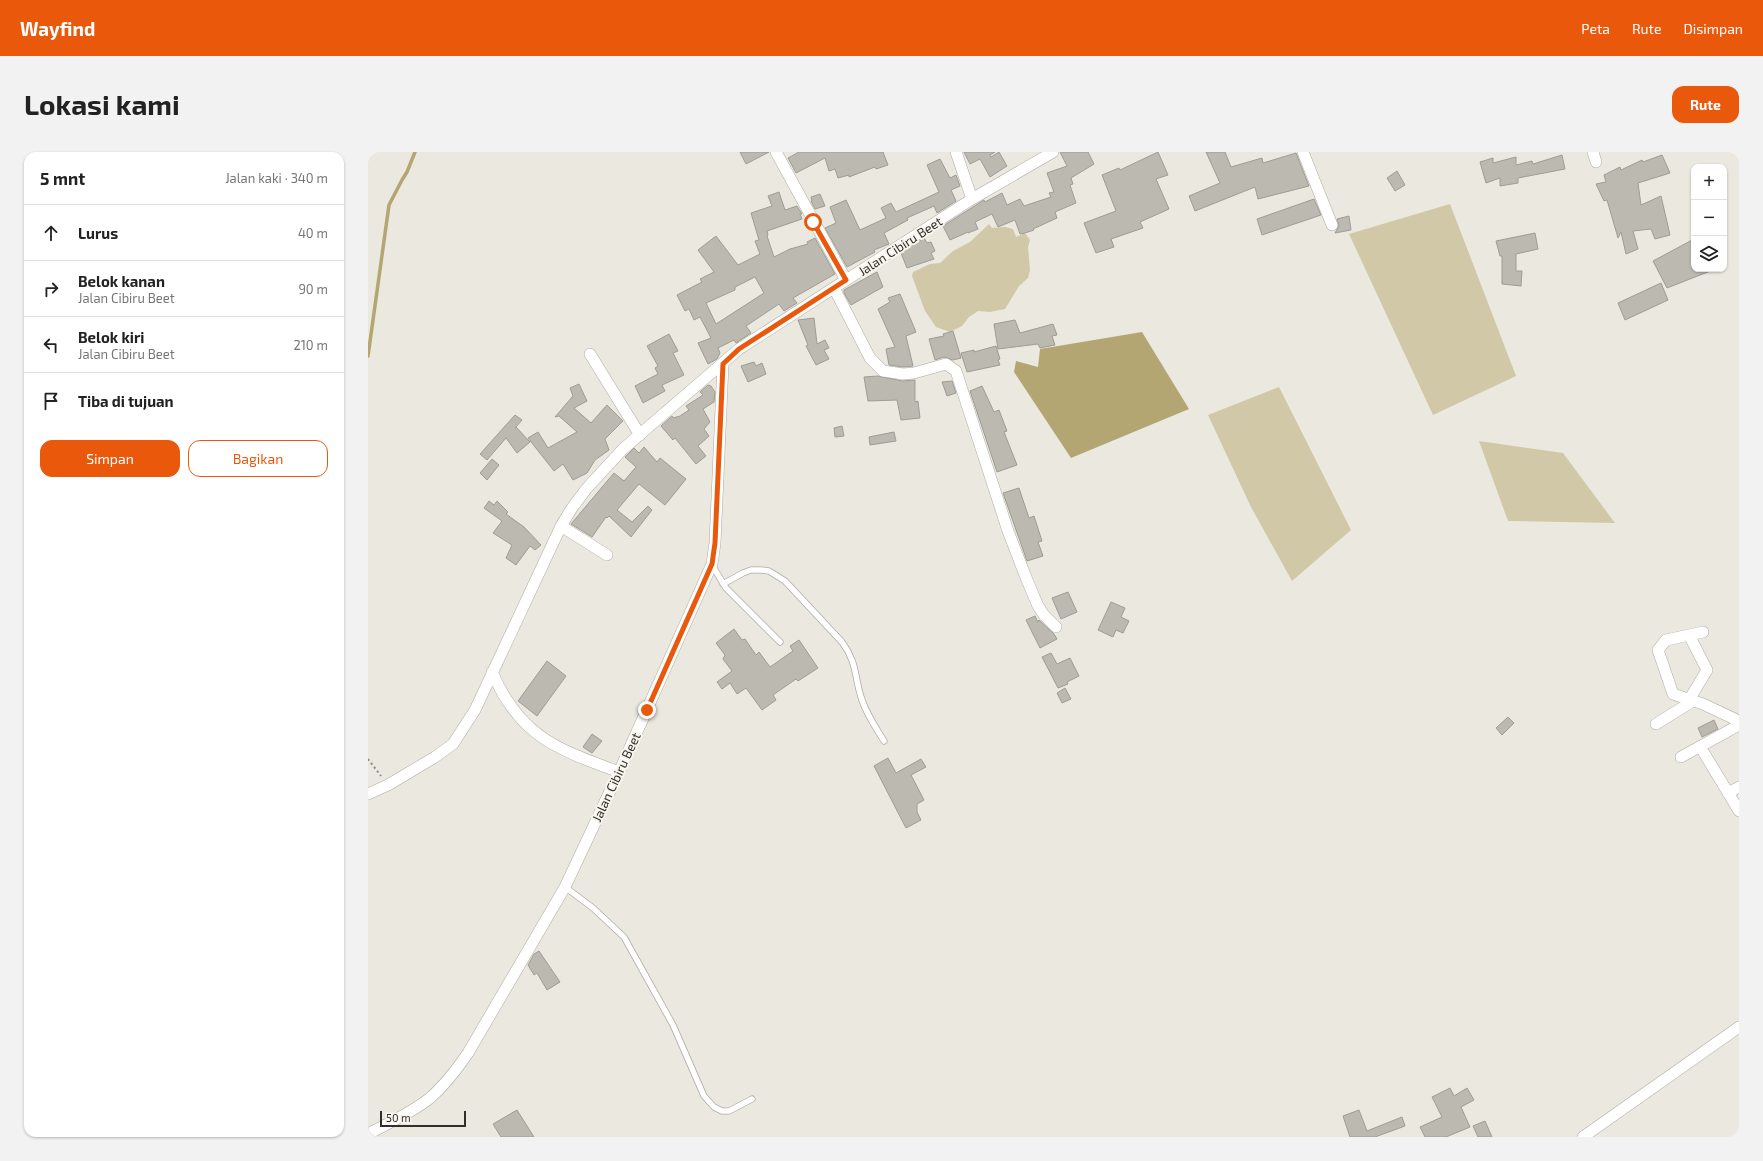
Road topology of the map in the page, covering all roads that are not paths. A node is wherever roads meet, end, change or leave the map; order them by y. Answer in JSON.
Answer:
{"nodes":[{"id":1,"x":776,"y":152,"type":"edge"},
{"id":2,"x":956,"y":152,"type":"edge"},
{"id":3,"x":1053,"y":152,"type":"edge"},
{"id":4,"x":1303,"y":152,"type":"edge"},
{"id":5,"x":972,"y":199,"type":"junction"},
{"id":6,"x":1332,"y":225,"type":"dead end"},
{"id":7,"x":846,"y":280,"type":"junction"},
{"id":8,"x":834,"y":288,"type":"junction"},
{"id":9,"x":590,"y":354,"type":"dead end"},
{"id":10,"x":723,"y":364,"type":"junction"},
{"id":11,"x":640,"y":435,"type":"junction"},
{"id":12,"x":561,"y":526,"type":"junction"},
{"id":13,"x":607,"y":556,"type":"dead end"},
{"id":14,"x":712,"y":564,"type":"junction"},
{"id":15,"x":723,"y":584,"type":"junction"},
{"id":16,"x":1056,"y":627,"type":"dead end"},
{"id":17,"x":1702,"y":632,"type":"dead end"},
{"id":18,"x":1689,"y":635,"type":"junction"},
{"id":19,"x":780,"y":642,"type":"dead end"},
{"id":20,"x":492,"y":672,"type":"junction"},
{"id":21,"x":1691,"y":700,"type":"junction"},
{"id":22,"x":1739,"y":721,"type":"edge"},
{"id":23,"x":1656,"y":724,"type":"dead end"},
{"id":24,"x":1739,"y":725,"type":"edge"},
{"id":25,"x":884,"y":741,"type":"dead end"},
{"id":26,"x":1704,"y":753,"type":"dead end"},
{"id":27,"x":1681,"y":757,"type":"dead end"},
{"id":28,"x":619,"y":772,"type":"junction"},
{"id":29,"x":1739,"y":787,"type":"edge"},
{"id":30,"x":1728,"y":793,"type":"junction"},
{"id":31,"x":368,"y":794,"type":"edge"},
{"id":32,"x":1739,"y":810,"type":"edge"},
{"id":33,"x":565,"y":887,"type":"junction"},
{"id":34,"x":1739,"y":1027,"type":"edge"},
{"id":35,"x":752,"y":1099,"type":"dead end"},
{"id":36,"x":368,"y":1134,"type":"edge"},
{"id":37,"x":1583,"y":1137,"type":"edge"}],
"edges":[{"from":1,"to":7,"type":"street"},
{"from":2,"to":5,"type":"street"},
{"from":3,"to":5,"type":"street","name":"Jalan Cibiru Beet"},
{"from":4,"to":6,"type":"street"},
{"from":5,"to":7,"type":"street","name":"Jalan Cibiru Beet"},
{"from":7,"to":8,"type":"street","name":"Jalan Cibiru Beet"},
{"from":8,"to":10,"type":"street","name":"Jalan Cibiru Beet"},
{"from":8,"to":16,"type":"street"},
{"from":9,"to":11,"type":"street"},
{"from":10,"to":11,"type":"street"},
{"from":10,"to":14,"type":"street","name":"Jalan Cibiru Beet"},
{"from":11,"to":12,"type":"street"},
{"from":12,"to":13,"type":"street"},
{"from":12,"to":20,"type":"street"},
{"from":14,"to":15,"type":"lane"},
{"from":14,"to":28,"type":"street","name":"Jalan Cibiru Beet"},
{"from":15,"to":19,"type":"lane"},
{"from":15,"to":25,"type":"lane"},
{"from":17,"to":18,"type":"street"},
{"from":18,"to":21,"type":"street"},
{"from":18,"to":21,"type":"street"},
{"from":20,"to":28,"type":"street"},
{"from":20,"to":31,"type":"street"},
{"from":21,"to":22,"type":"street"},
{"from":21,"to":23,"type":"street"},
{"from":24,"to":27,"type":"street"},
{"from":26,"to":30,"type":"street"},
{"from":28,"to":33,"type":"street","name":"Jalan Cibiru Beet"},
{"from":29,"to":30,"type":"street"},
{"from":30,"to":32,"type":"street"},
{"from":33,"to":35,"type":"lane"},
{"from":33,"to":36,"type":"street","name":"Jalan Cibiru Beet"},
{"from":34,"to":37,"type":"street"}]}
